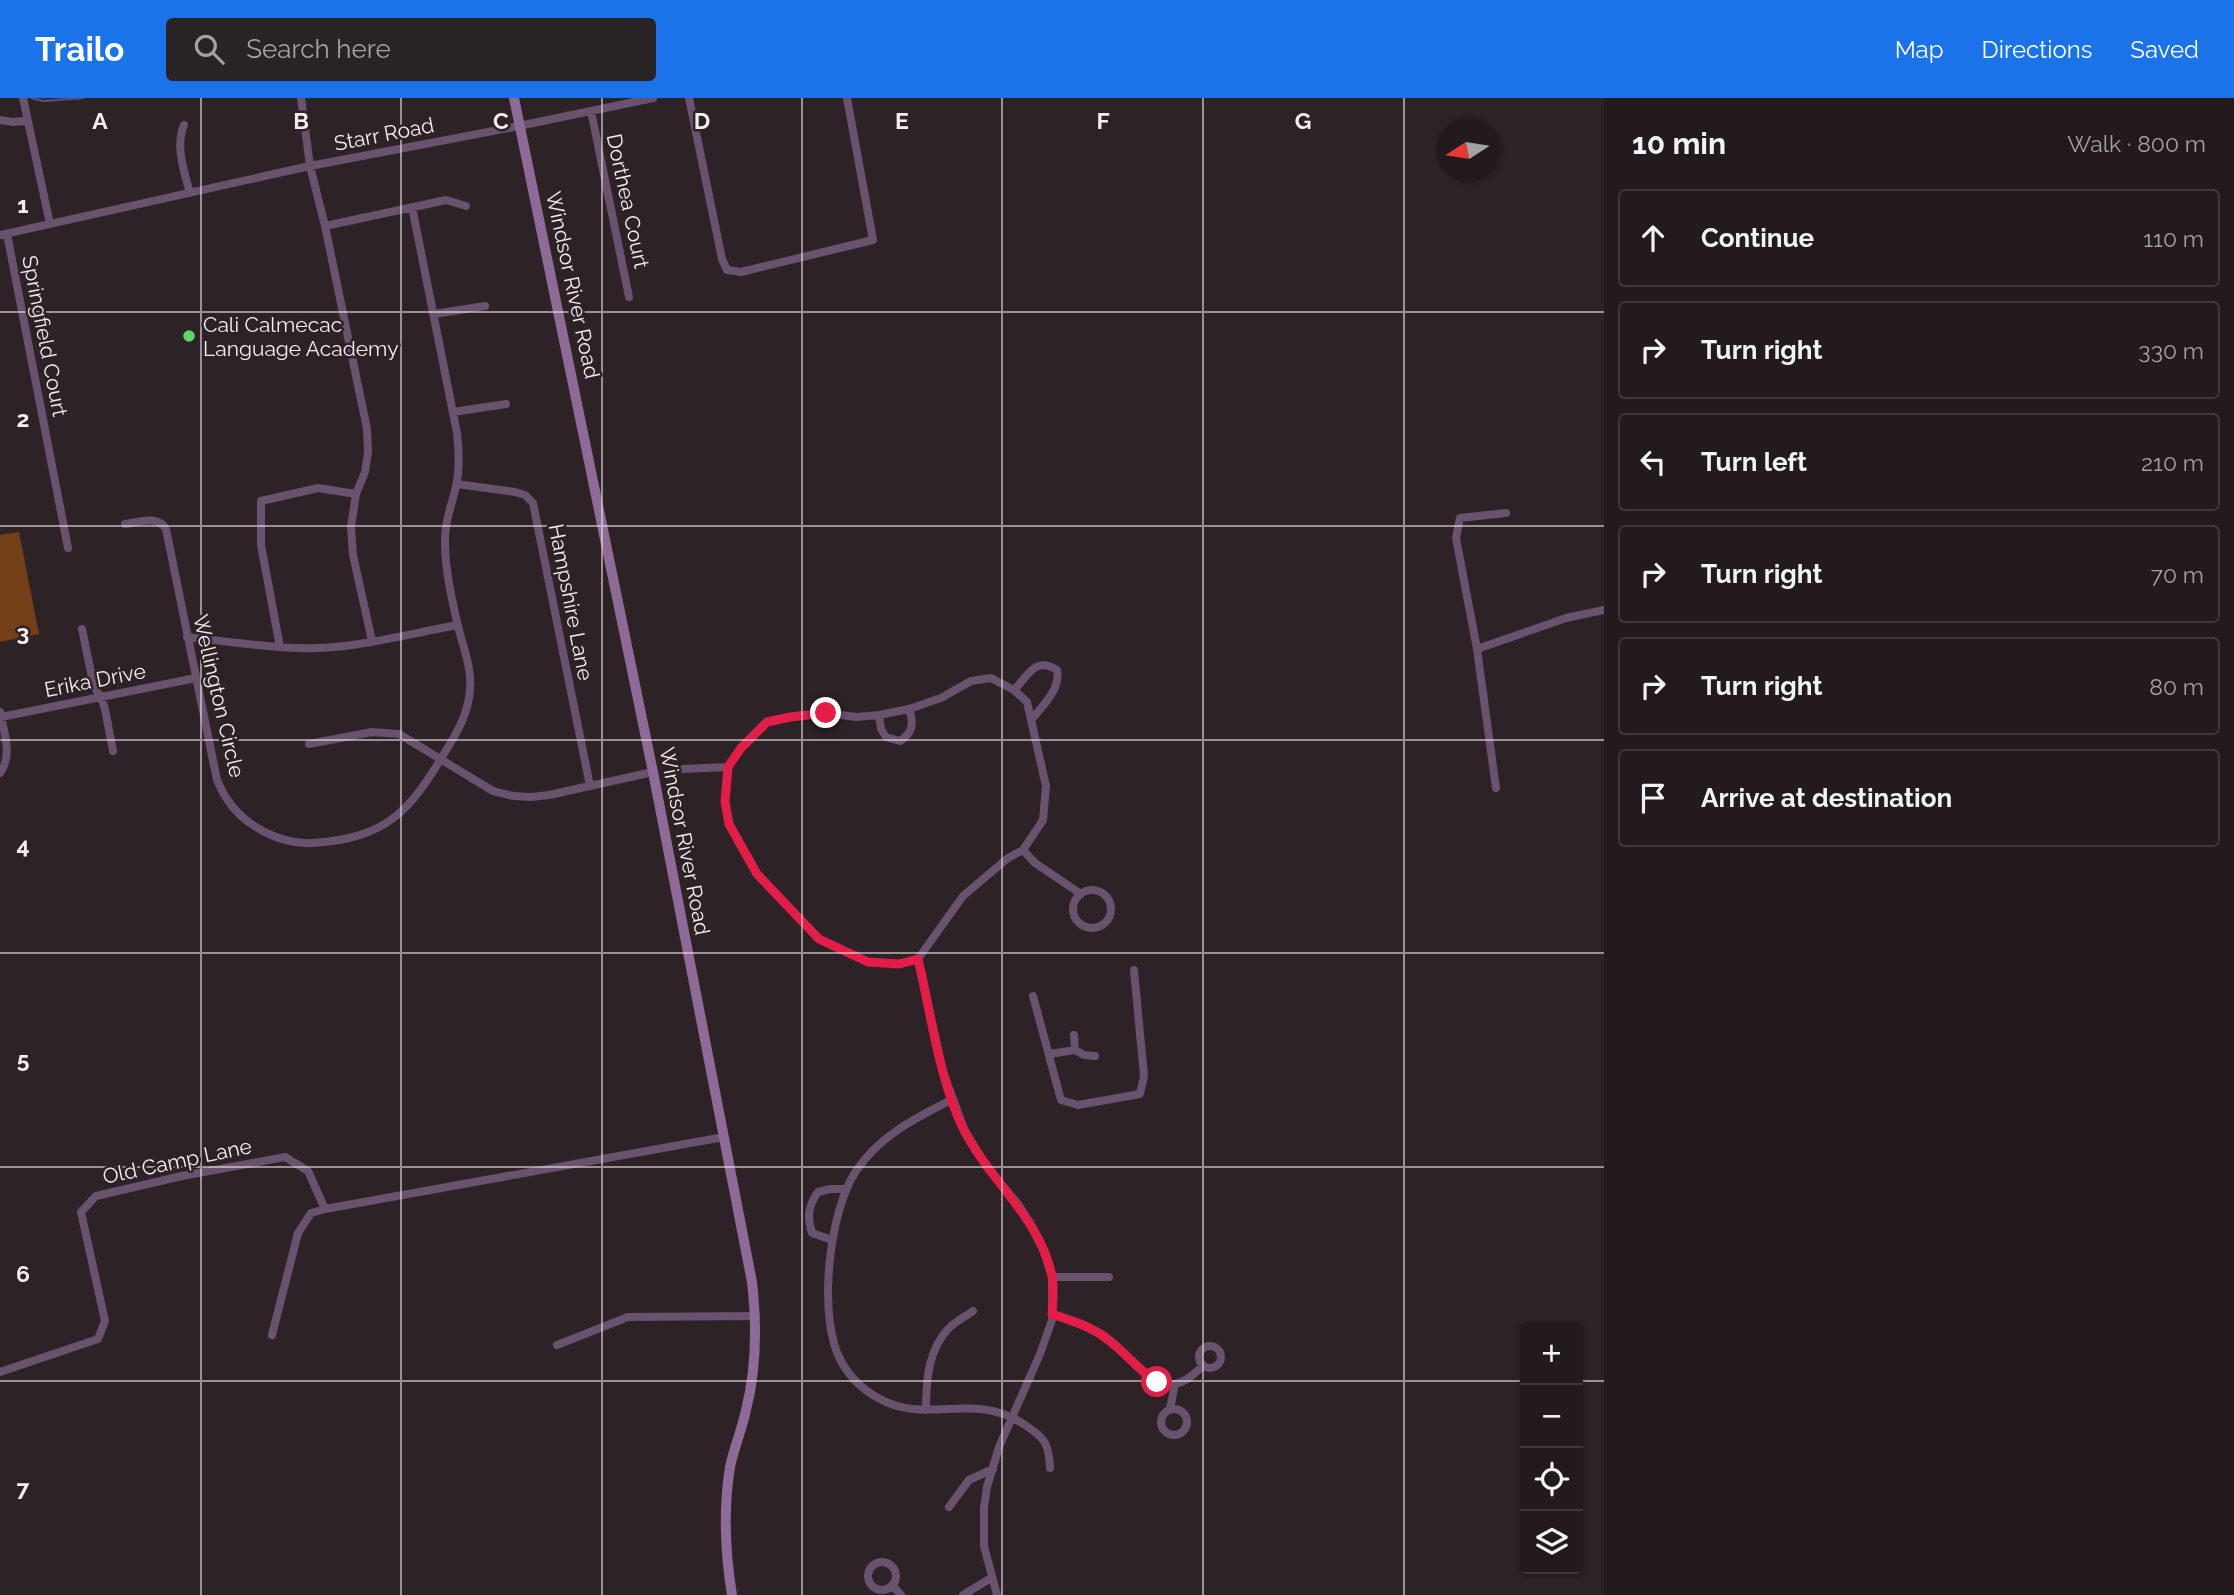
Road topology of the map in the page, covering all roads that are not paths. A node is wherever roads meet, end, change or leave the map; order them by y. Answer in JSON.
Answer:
{"nodes":[{"id":1,"x":23,"y":98,"type":"edge"},
{"id":2,"x":301,"y":98,"type":"edge"},
{"id":3,"x":514,"y":98,"type":"edge"},
{"id":4,"x":651,"y":98,"type":"edge"},
{"id":5,"x":689,"y":98,"type":"edge"},
{"id":6,"x":847,"y":98,"type":"edge"},
{"id":7,"x":591,"y":111,"type":"junction"},
{"id":8,"x":0,"y":120,"type":"edge"},
{"id":9,"x":27,"y":121,"type":"junction"},
{"id":10,"x":184,"y":125,"type":"dead end"},
{"id":11,"x":519,"y":126,"type":"junction"},
{"id":12,"x":310,"y":166,"type":"junction"},
{"id":13,"x":190,"y":193,"type":"junction"},
{"id":14,"x":466,"y":206,"type":"dead end"},
{"id":15,"x":412,"y":207,"type":"junction"},
{"id":16,"x":50,"y":224,"type":"junction"},
{"id":17,"x":325,"y":226,"type":"junction"},
{"id":18,"x":4,"y":235,"type":"edge"},
{"id":19,"x":629,"y":297,"type":"dead end"},
{"id":20,"x":485,"y":306,"type":"dead end"},
{"id":21,"x":434,"y":314,"type":"junction"},
{"id":22,"x":506,"y":404,"type":"dead end"},
{"id":23,"x":453,"y":412,"type":"junction"},
{"id":24,"x":457,"y":484,"type":"junction"},
{"id":25,"x":356,"y":494,"type":"junction"},
{"id":26,"x":1506,"y":513,"type":"dead end"},
{"id":27,"x":125,"y":524,"type":"dead end"},
{"id":28,"x":68,"y":548,"type":"dead end"},
{"id":29,"x":1604,"y":610,"type":"edge"},
{"id":30,"x":458,"y":625,"type":"junction"},
{"id":31,"x":82,"y":629,"type":"dead end"},
{"id":32,"x":187,"y":637,"type":"junction"},
{"id":33,"x":372,"y":641,"type":"junction"},
{"id":34,"x":280,"y":647,"type":"junction"},
{"id":35,"x":1477,"y":649,"type":"junction"},
{"id":36,"x":195,"y":678,"type":"junction"},
{"id":37,"x":1014,"y":690,"type":"junction"},
{"id":38,"x":101,"y":697,"type":"junction"},
{"id":39,"x":909,"y":709,"type":"junction"},
{"id":40,"x":1,"y":715,"type":"edge"},
{"id":41,"x":879,"y":715,"type":"junction"},
{"id":42,"x":1032,"y":719,"type":"junction"},
{"id":43,"x":309,"y":744,"type":"dead end"},
{"id":44,"x":113,"y":751,"type":"dead end"},
{"id":45,"x":442,"y":759,"type":"junction"},
{"id":46,"x":728,"y":767,"type":"junction"},
{"id":47,"x":683,"y":769,"type":"dead end"},
{"id":48,"x":653,"y":772,"type":"junction"},
{"id":49,"x":0,"y":773,"type":"edge"},
{"id":50,"x":590,"y":786,"type":"junction"},
{"id":51,"x":1496,"y":788,"type":"dead end"},
{"id":52,"x":1023,"y":850,"type":"junction"},
{"id":53,"x":1081,"y":894,"type":"junction"},
{"id":54,"x":918,"y":959,"type":"junction"},
{"id":55,"x":1134,"y":970,"type":"dead end"},
{"id":56,"x":1033,"y":996,"type":"dead end"},
{"id":57,"x":1074,"y":1035,"type":"dead end"},
{"id":58,"x":1075,"y":1050,"type":"junction"},
{"id":59,"x":1050,"y":1054,"type":"junction"},
{"id":60,"x":1095,"y":1056,"type":"dead end"},
{"id":61,"x":953,"y":1099,"type":"junction"},
{"id":62,"x":724,"y":1137,"type":"junction"},
{"id":63,"x":846,"y":1189,"type":"junction"},
{"id":64,"x":325,"y":1209,"type":"junction"},
{"id":65,"x":832,"y":1240,"type":"junction"},
{"id":66,"x":1052,"y":1277,"type":"junction"},
{"id":67,"x":1109,"y":1277,"type":"dead end"},
{"id":68,"x":973,"y":1311,"type":"dead end"},
{"id":69,"x":1052,"y":1314,"type":"junction"},
{"id":70,"x":756,"y":1316,"type":"junction"},
{"id":71,"x":272,"y":1335,"type":"dead end"},
{"id":72,"x":557,"y":1345,"type":"dead end"},
{"id":73,"x":1203,"y":1365,"type":"dead end"},
{"id":74,"x":0,"y":1372,"type":"edge"},
{"id":75,"x":1175,"y":1384,"type":"junction"},
{"id":76,"x":1170,"y":1409,"type":"dead end"},
{"id":77,"x":926,"y":1410,"type":"junction"},
{"id":78,"x":1013,"y":1417,"type":"junction"},
{"id":79,"x":1050,"y":1468,"type":"dead end"},
{"id":80,"x":993,"y":1469,"type":"junction"},
{"id":81,"x":948,"y":1507,"type":"dead end"},
{"id":82,"x":991,"y":1578,"type":"junction"},
{"id":83,"x":892,"y":1585,"type":"dead end"},
{"id":84,"x":732,"y":1595,"type":"edge"},
{"id":85,"x":901,"y":1595,"type":"edge"},
{"id":86,"x":963,"y":1595,"type":"edge"},
{"id":87,"x":996,"y":1595,"type":"edge"}],
"edges":[{"from":1,"to":9,"type":"street"},
{"from":2,"to":12,"type":"street"},
{"from":3,"to":11,"type":"main road","name":"Windsor River Road"},
{"from":4,"to":7,"type":"street","name":"Starr Road"},
{"from":5,"to":6,"type":"street"},
{"from":7,"to":11,"type":"street","name":"Starr Road"},
{"from":7,"to":19,"type":"street","name":"Dorthea Court"},
{"from":8,"to":9,"type":"street"},
{"from":9,"to":16,"type":"street"},
{"from":10,"to":13,"type":"street"},
{"from":11,"to":12,"type":"street","name":"Starr Road"},
{"from":11,"to":48,"type":"main road","name":"Windsor River Road"},
{"from":12,"to":13,"type":"street","name":"Starr Road"},
{"from":12,"to":17,"type":"street"},
{"from":13,"to":16,"type":"street","name":"Starr Road"},
{"from":14,"to":15,"type":"street"},
{"from":15,"to":17,"type":"street"},
{"from":15,"to":21,"type":"street","name":"Wellington Circle"},
{"from":16,"to":18,"type":"street","name":"Starr Road"},
{"from":17,"to":25,"type":"street"},
{"from":18,"to":28,"type":"street","name":"Springfield Court"},
{"from":20,"to":21,"type":"street"},
{"from":21,"to":23,"type":"street","name":"Wellington Circle"},
{"from":22,"to":23,"type":"street"},
{"from":23,"to":24,"type":"street","name":"Wellington Circle"},
{"from":24,"to":30,"type":"street","name":"Wellington Circle"},
{"from":24,"to":50,"type":"street","name":"Hampshire Lane"},
{"from":25,"to":33,"type":"street"},
{"from":25,"to":34,"type":"street"},
{"from":26,"to":35,"type":"street"},
{"from":27,"to":32,"type":"street","name":"Wellington Circle"},
{"from":29,"to":35,"type":"street"},
{"from":30,"to":33,"type":"street"},
{"from":30,"to":45,"type":"street","name":"Wellington Circle"},
{"from":31,"to":38,"type":"street"},
{"from":32,"to":34,"type":"street"},
{"from":32,"to":36,"type":"street","name":"Wellington Circle"},
{"from":33,"to":34,"type":"street"},
{"from":35,"to":51,"type":"street"},
{"from":36,"to":38,"type":"street","name":"Erika Drive"},
{"from":36,"to":45,"type":"street","name":"Wellington Circle"},
{"from":37,"to":39,"type":"street"},
{"from":37,"to":42,"type":"street"},
{"from":37,"to":42,"type":"street"},
{"from":38,"to":40,"type":"street","name":"Erika Drive"},
{"from":38,"to":44,"type":"street"},
{"from":39,"to":41,"type":"street"},
{"from":39,"to":41,"type":"street"},
{"from":40,"to":49,"type":"street"},
{"from":41,"to":46,"type":"street"},
{"from":42,"to":52,"type":"street"},
{"from":43,"to":45,"type":"street"},
{"from":45,"to":50,"type":"street"},
{"from":46,"to":47,"type":"street"},
{"from":46,"to":54,"type":"street"},
{"from":48,"to":50,"type":"street"},
{"from":48,"to":62,"type":"main road","name":"Windsor River Road"},
{"from":52,"to":53,"type":"street"},
{"from":52,"to":54,"type":"street"},
{"from":53,"to":53,"type":"street"},
{"from":54,"to":61,"type":"street"},
{"from":55,"to":59,"type":"street"},
{"from":56,"to":59,"type":"street"},
{"from":57,"to":58,"type":"street"},
{"from":58,"to":59,"type":"street"},
{"from":58,"to":60,"type":"street"},
{"from":61,"to":63,"type":"street"},
{"from":61,"to":66,"type":"street"},
{"from":62,"to":64,"type":"street"},
{"from":62,"to":70,"type":"main road","name":"Windsor River Road"},
{"from":63,"to":65,"type":"street"},
{"from":63,"to":65,"type":"street"},
{"from":64,"to":71,"type":"street"},
{"from":64,"to":74,"type":"street","name":"Old Camp Lane"},
{"from":65,"to":77,"type":"street"},
{"from":66,"to":67,"type":"street"},
{"from":66,"to":69,"type":"street"},
{"from":68,"to":77,"type":"street"},
{"from":69,"to":75,"type":"street"},
{"from":69,"to":78,"type":"street"},
{"from":70,"to":72,"type":"street"},
{"from":70,"to":84,"type":"main road","name":"Windsor River Road"},
{"from":73,"to":75,"type":"street"},
{"from":75,"to":76,"type":"street"},
{"from":77,"to":78,"type":"street"},
{"from":78,"to":79,"type":"street"},
{"from":78,"to":80,"type":"street"},
{"from":80,"to":81,"type":"street"},
{"from":80,"to":82,"type":"street"},
{"from":82,"to":86,"type":"street"},
{"from":82,"to":87,"type":"street"},
{"from":83,"to":85,"type":"street"}]}
